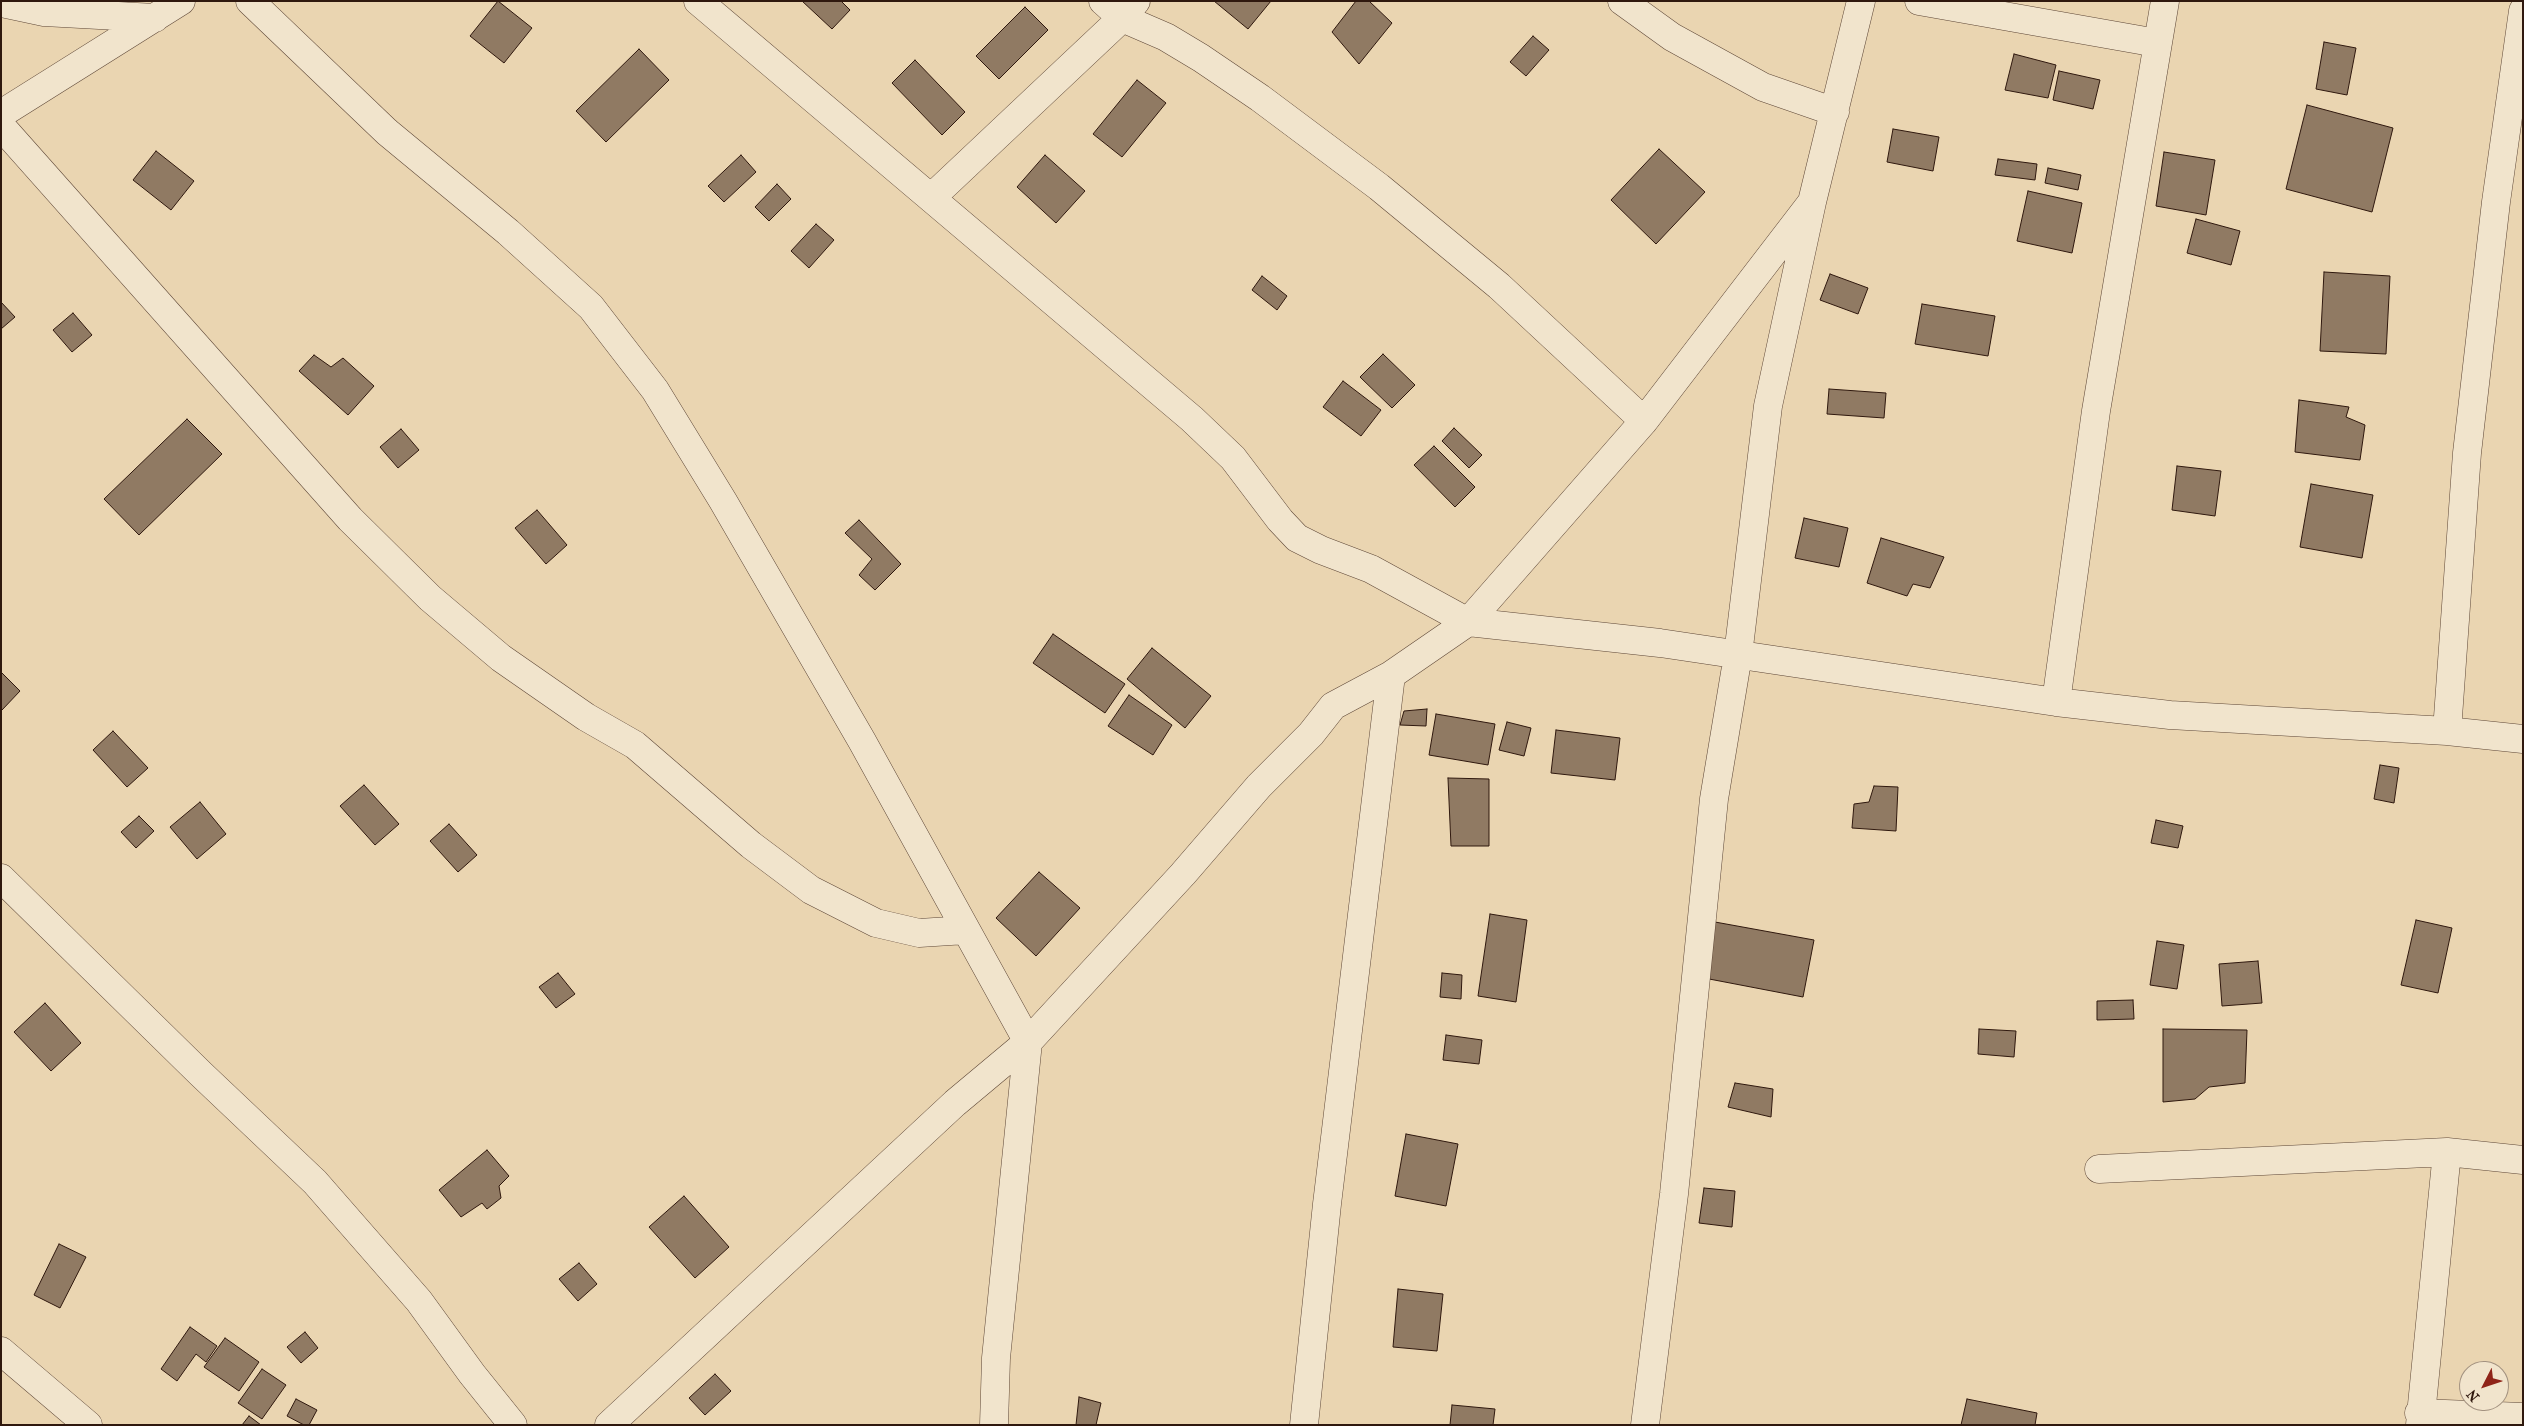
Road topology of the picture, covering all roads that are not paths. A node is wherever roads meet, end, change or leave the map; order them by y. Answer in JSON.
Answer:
{"nodes":[{"id":1,"x":181,"y":1,"type":"edge"},
{"id":2,"x":250,"y":1,"type":"edge"},
{"id":3,"x":698,"y":1,"type":"edge"},
{"id":4,"x":1622,"y":1,"type":"edge"},
{"id":5,"x":1861,"y":1,"type":"edge"},
{"id":6,"x":1919,"y":1,"type":"edge"},
{"id":7,"x":2165,"y":1,"type":"edge"},
{"id":8,"x":1,"y":3,"type":"edge"},
{"id":9,"x":1121,"y":7,"type":"edge"},
{"id":10,"x":2523,"y":11,"type":"edge"},
{"id":11,"x":155,"y":18,"type":"junction"},
{"id":12,"x":2521,"y":40,"type":"edge"},
{"id":13,"x":2158,"y":43,"type":"junction"},
{"id":14,"x":1835,"y":112,"type":"junction"},
{"id":15,"x":1,"y":114,"type":"edge"},
{"id":16,"x":1,"y":126,"type":"edge"},
{"id":17,"x":932,"y":197,"type":"junction"},
{"id":18,"x":1812,"y":202,"type":"junction"},
{"id":19,"x":1644,"y":421,"type":"junction"},
{"id":20,"x":1468,"y":622,"type":"junction"},
{"id":21,"x":1738,"y":655,"type":"junction"},
{"id":22,"x":1391,"y":675,"type":"junction"},
{"id":23,"x":2056,"y":702,"type":"junction"},
{"id":24,"x":2447,"y":731,"type":"junction"},
{"id":25,"x":2523,"y":739,"type":"edge"},
{"id":26,"x":1,"y":878,"type":"edge"},
{"id":27,"x":966,"y":930,"type":"junction"},
{"id":28,"x":1028,"y":1042,"type":"junction"},
{"id":29,"x":2447,"y":1152,"type":"junction"},
{"id":30,"x":2523,"y":1160,"type":"edge"},
{"id":31,"x":2099,"y":1169,"type":"dead end"},
{"id":32,"x":1,"y":1351,"type":"edge"},
{"id":33,"x":2523,"y":1417,"type":"edge"},
{"id":34,"x":2419,"y":1419,"type":"edge"},
{"id":35,"x":88,"y":1425,"type":"edge"},
{"id":36,"x":513,"y":1425,"type":"edge"},
{"id":37,"x":609,"y":1425,"type":"edge"},
{"id":38,"x":994,"y":1425,"type":"edge"},
{"id":39,"x":1304,"y":1425,"type":"edge"},
{"id":40,"x":1645,"y":1425,"type":"edge"}],
"edges":[{"from":1,"to":11,"type":"street"},
{"from":2,"to":27,"type":"street"},
{"from":3,"to":17,"type":"street"},
{"from":4,"to":14,"type":"street"},
{"from":5,"to":14,"type":"street"},
{"from":6,"to":13,"type":"street"},
{"from":7,"to":13,"type":"street"},
{"from":8,"to":11,"type":"street"},
{"from":9,"to":17,"type":"street"},
{"from":9,"to":19,"type":"street"},
{"from":10,"to":12,"type":"street"},
{"from":11,"to":15,"type":"street"},
{"from":12,"to":24,"type":"street"},
{"from":13,"to":23,"type":"street"},
{"from":14,"to":18,"type":"street"},
{"from":16,"to":27,"type":"street"},
{"from":17,"to":20,"type":"street"},
{"from":18,"to":19,"type":"street"},
{"from":18,"to":21,"type":"street"},
{"from":19,"to":20,"type":"street"},
{"from":20,"to":21,"type":"street"},
{"from":20,"to":22,"type":"street"},
{"from":21,"to":23,"type":"street"},
{"from":21,"to":40,"type":"street"},
{"from":22,"to":28,"type":"street"},
{"from":22,"to":39,"type":"street"},
{"from":23,"to":24,"type":"street"},
{"from":24,"to":25,"type":"street"},
{"from":26,"to":36,"type":"street"},
{"from":27,"to":28,"type":"street"},
{"from":28,"to":37,"type":"street"},
{"from":28,"to":38,"type":"street"},
{"from":29,"to":30,"type":"street"},
{"from":29,"to":31,"type":"street"},
{"from":29,"to":34,"type":"street"},
{"from":32,"to":35,"type":"street"},
{"from":33,"to":34,"type":"street"}]}
